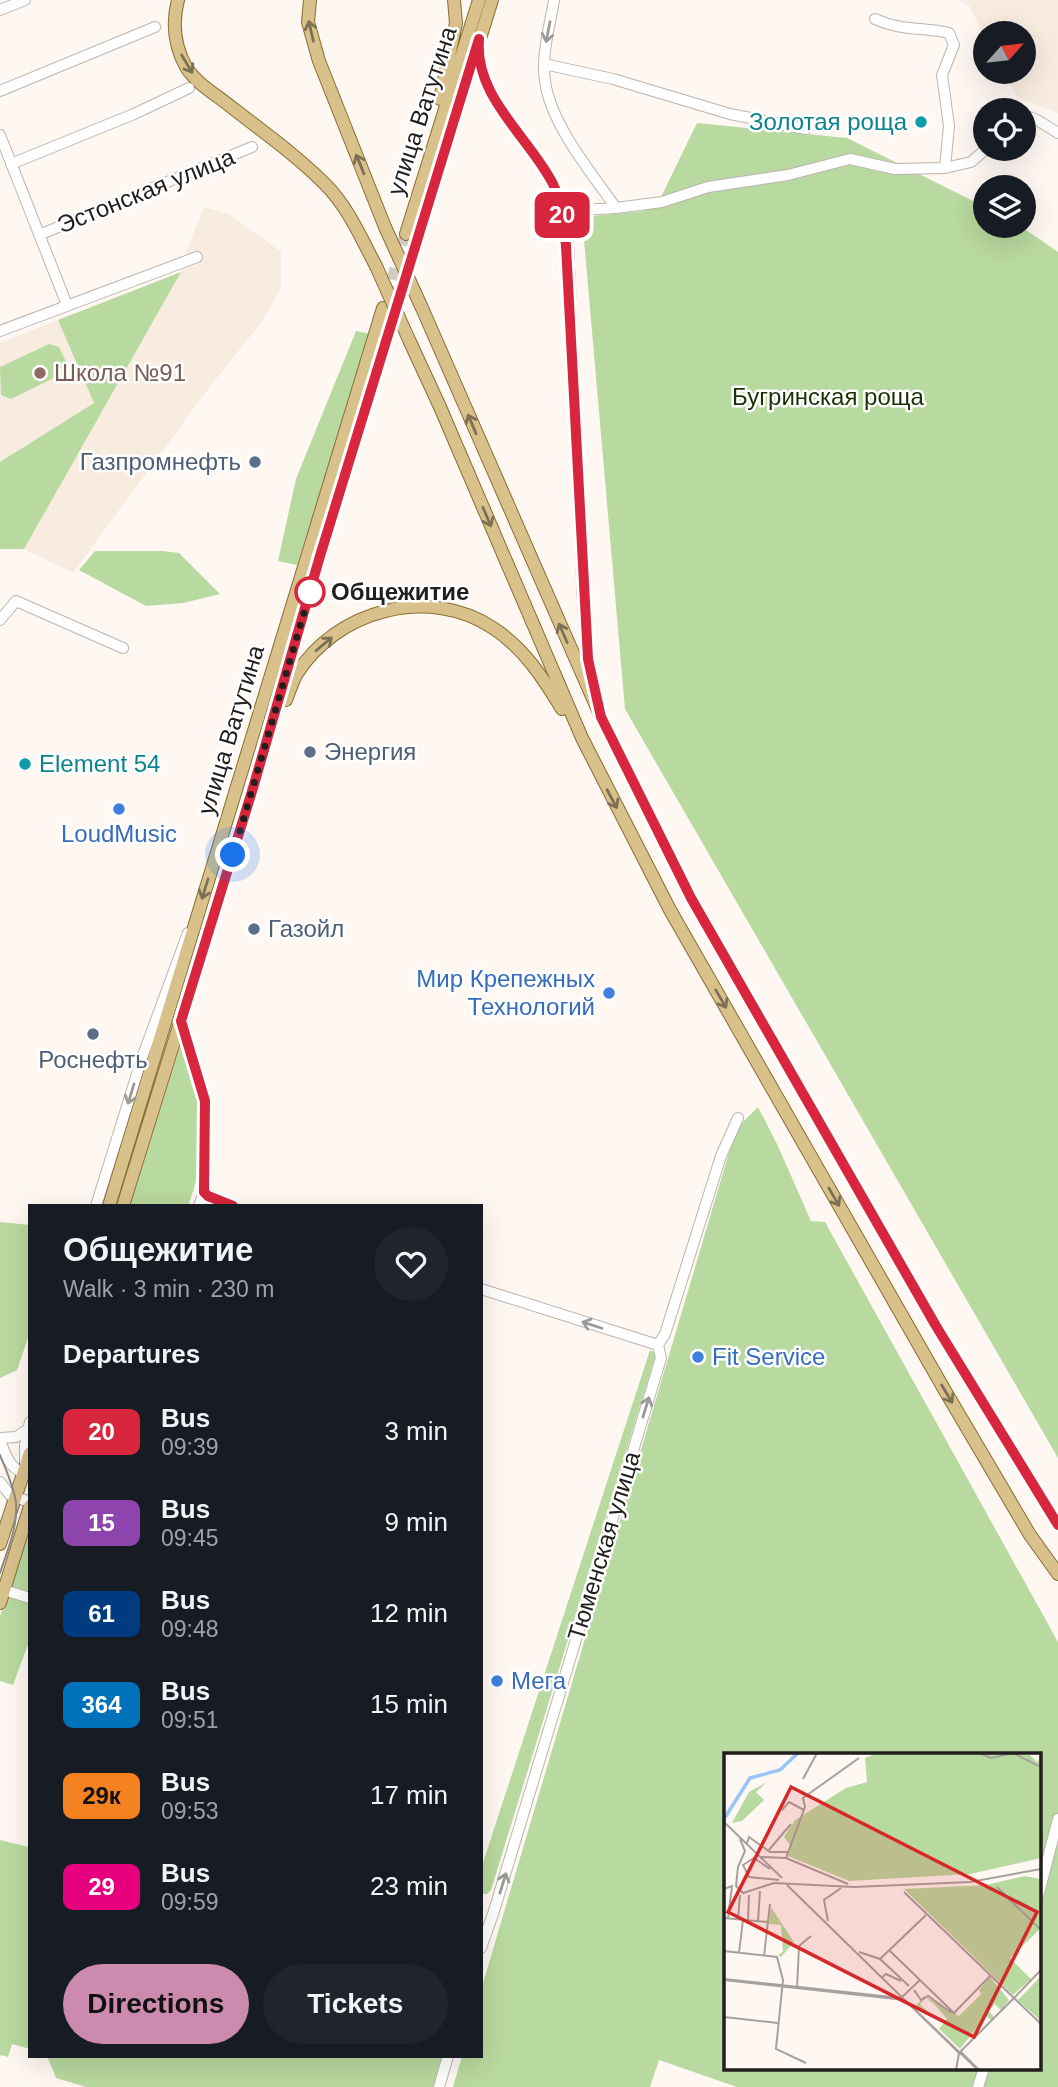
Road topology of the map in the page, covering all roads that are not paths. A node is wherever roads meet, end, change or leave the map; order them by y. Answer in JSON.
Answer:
{"nodes":[{"id":1,"x":25,"y":0,"type":"edge"},
{"id":2,"x":178,"y":0,"type":"edge"},
{"id":3,"x":310,"y":0,"type":"edge"},
{"id":4,"x":454,"y":0,"type":"edge"},
{"id":5,"x":479,"y":0,"type":"edge"},
{"id":6,"x":492,"y":0,"type":"edge"},
{"id":7,"x":554,"y":0,"type":"edge"},
{"id":8,"x":0,"y":10,"type":"edge"},
{"id":9,"x":875,"y":19,"type":"dead end"},
{"id":10,"x":155,"y":27,"type":"dead end"},
{"id":11,"x":479,"y":39,"type":"junction"},
{"id":12,"x":544,"y":64,"type":"junction"},
{"id":13,"x":189,"y":88,"type":"dead end"},
{"id":14,"x":0,"y":91,"type":"edge"},
{"id":15,"x":1036,"y":120,"type":"edge"},
{"id":16,"x":806,"y":129,"type":"dead end"},
{"id":17,"x":1058,"y":133,"type":"edge"},
{"id":18,"x":0,"y":135,"type":"edge"},
{"id":19,"x":434,"y":139,"type":"junction"},
{"id":20,"x":253,"y":146,"type":"dead end"},
{"id":21,"x":973,"y":160,"type":"edge"},
{"id":22,"x":11,"y":164,"type":"junction"},
{"id":23,"x":945,"y":168,"type":"junction"},
{"id":24,"x":615,"y":208,"type":"junction"},
{"id":25,"x":562,"y":211,"type":"junction"},
{"id":26,"x":406,"y":234,"type":"tunnel mouth"},
{"id":27,"x":39,"y":235,"type":"junction"},
{"id":28,"x":414,"y":251,"type":"tunnel mouth"},
{"id":29,"x":197,"y":257,"type":"dead end"},
{"id":30,"x":67,"y":305,"type":"junction"},
{"id":31,"x":383,"y":308,"type":"tunnel mouth"},
{"id":32,"x":391,"y":326,"type":"tunnel mouth"},
{"id":33,"x":0,"y":331,"type":"edge"},
{"id":34,"x":0,"y":620,"type":"edge"},
{"id":35,"x":123,"y":648,"type":"dead end"},
{"id":36,"x":601,"y":717,"type":"junction"},
{"id":37,"x":582,"y":738,"type":"junction"},
{"id":38,"x":265,"y":743,"type":"junction"},
{"id":39,"x":197,"y":915,"type":"junction"},
{"id":40,"x":181,"y":1021,"type":"junction"},
{"id":41,"x":156,"y":1079,"type":"junction"},
{"id":42,"x":738,"y":1118,"type":"dead end"},
{"id":43,"x":204,"y":1192,"type":"junction"},
{"id":44,"x":97,"y":1204,"type":"edge"},
{"id":45,"x":110,"y":1204,"type":"edge"},
{"id":46,"x":124,"y":1204,"type":"edge"},
{"id":47,"x":200,"y":1204,"type":"edge"},
{"id":48,"x":228,"y":1204,"type":"edge"},
{"id":49,"x":483,"y":1290,"type":"edge"},
{"id":50,"x":657,"y":1345,"type":"junction"},
{"id":51,"x":28,"y":1426,"type":"edge"},
{"id":52,"x":0,"y":1439,"type":"edge"},
{"id":53,"x":26,"y":1472,"type":"edge"},
{"id":54,"x":0,"y":1482,"type":"edge"},
{"id":55,"x":15,"y":1498,"type":"junction"},
{"id":56,"x":28,"y":1503,"type":"edge"},
{"id":57,"x":28,"y":1511,"type":"edge"},
{"id":58,"x":1058,"y":1525,"type":"edge"},
{"id":59,"x":0,"y":1544,"type":"edge"},
{"id":60,"x":1058,"y":1574,"type":"edge"},
{"id":61,"x":4,"y":1590,"type":"junction"},
{"id":62,"x":28,"y":1597,"type":"edge"},
{"id":63,"x":0,"y":1603,"type":"edge"},
{"id":64,"x":1058,"y":1819,"type":"edge"},
{"id":65,"x":1040,"y":1889,"type":"edge"},
{"id":66,"x":483,"y":1942,"type":"edge"},
{"id":67,"x":447,"y":2058,"type":"edge"},
{"id":68,"x":983,"y":2070,"type":"edge"},
{"id":69,"x":439,"y":2087,"type":"edge"},
{"id":70,"x":978,"y":2087,"type":"edge"}],
"edges":[{"from":1,"to":8,"type":"street"},
{"from":2,"to":37,"type":"main road","one_way":true,"bridge":true},
{"from":36,"to":3,"type":"main road","one_way":true,"bridge":true},
{"from":4,"to":19,"type":"main road"},
{"from":5,"to":19,"type":"main road","name":"улица Ватутина"},
{"from":6,"to":11,"type":"main road","name":"улица Ватутина"},
{"from":7,"to":12,"type":"street","one_way":true},
{"from":9,"to":23,"type":"street"},
{"from":10,"to":14,"type":"street"},
{"from":11,"to":25,"type":"main road"},
{"from":11,"to":28,"type":"main road","name":"улица Ватутина"},
{"from":12,"to":16,"type":"street"},
{"from":12,"to":24,"type":"street"},
{"from":13,"to":22,"type":"street"},
{"from":15,"to":17,"type":"street"},
{"from":18,"to":22,"type":"street"},
{"from":19,"to":26,"type":"main road","name":"улица Ватутина"},
{"from":20,"to":27,"type":"street","name":"Эстонская улица"},
{"from":21,"to":23,"type":"street"},
{"from":22,"to":27,"type":"street"},
{"from":23,"to":24,"type":"street"},
{"from":24,"to":25,"type":"street"},
{"from":25,"to":36,"type":"main road"},
{"from":27,"to":30,"type":"street"},
{"from":29,"to":30,"type":"street"},
{"from":30,"to":33,"type":"street"},
{"from":31,"to":39,"type":"main road","name":"улица Ватутина","one_way":true},
{"from":32,"to":38,"type":"main road","name":"улица Ватутина"},
{"from":34,"to":35,"type":"street"},
{"from":36,"to":58,"type":"main road"},
{"from":38,"to":37,"type":"main road","one_way":true},
{"from":37,"to":60,"type":"main road","one_way":true},
{"from":38,"to":40,"type":"main road","name":"улица Ватутина"},
{"from":39,"to":41,"type":"main road","name":"улица Ватутина"},
{"from":39,"to":44,"type":"street","one_way":true},
{"from":40,"to":41,"type":"main road","name":"улица Ватутина"},
{"from":40,"to":43,"type":"street"},
{"from":41,"to":45,"type":"main road","name":"улица Ватутина"},
{"from":41,"to":46,"type":"main road","name":"улица Ватутина"},
{"from":42,"to":50,"type":"street"},
{"from":43,"to":47,"type":"street"},
{"from":43,"to":48,"type":"street"},
{"from":50,"to":49,"type":"street","one_way":true},
{"from":66,"to":50,"type":"street","name":"Тюменская улица","one_way":true},
{"from":51,"to":52,"type":"street"},
{"from":51,"to":53,"type":"street"},
{"from":52,"to":53,"type":"street"},
{"from":53,"to":55,"type":"main road"},
{"from":54,"to":55,"type":"street"},
{"from":55,"to":56,"type":"street"},
{"from":55,"to":59,"type":"main road"},
{"from":57,"to":61,"type":"main road"},
{"from":61,"to":62,"type":"street"},
{"from":61,"to":63,"type":"main road"},
{"from":64,"to":65,"type":"street"},
{"from":67,"to":69,"type":"street"},
{"from":68,"to":70,"type":"street"}]}
